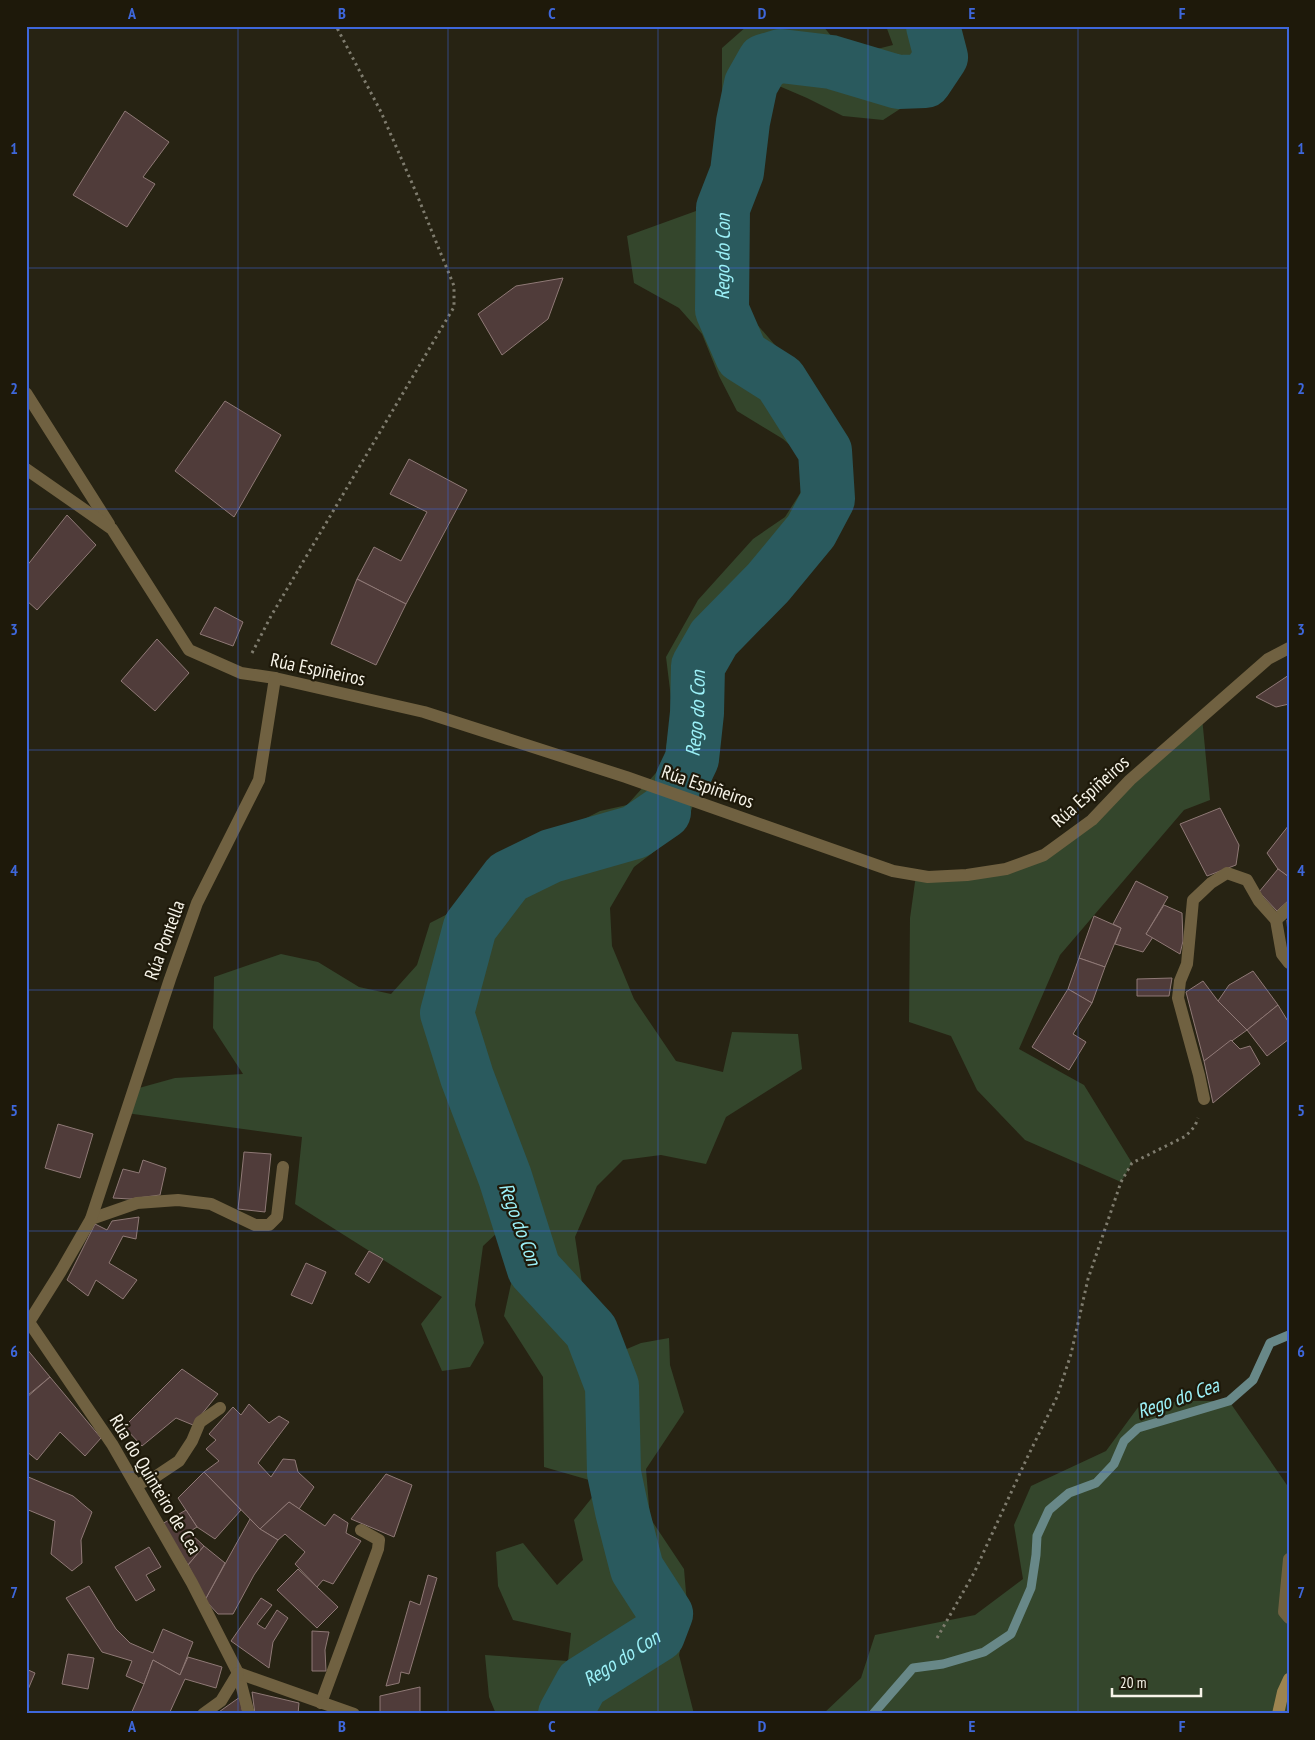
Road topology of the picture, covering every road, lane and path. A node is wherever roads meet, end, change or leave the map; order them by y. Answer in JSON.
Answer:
{"nodes":[{"id":1,"x":336,"y":26,"type":"edge"},
{"id":2,"x":26,"y":393,"type":"edge"},
{"id":3,"x":26,"y":469,"type":"edge"},
{"id":4,"x":112,"y":529,"type":"junction"},
{"id":5,"x":1289,"y":648,"type":"edge"},
{"id":6,"x":241,"y":673,"type":"junction"},
{"id":7,"x":275,"y":678,"type":"junction"},
{"id":8,"x":1289,"y":908,"type":"edge"},
{"id":9,"x":1276,"y":920,"type":"junction"},
{"id":10,"x":1289,"y":962,"type":"edge"},
{"id":11,"x":1204,"y":1099,"type":"joint"},
{"id":12,"x":283,"y":1166,"type":"dead end"},
{"id":13,"x":91,"y":1219,"type":"junction"},
{"id":14,"x":28,"y":1322,"type":"edge"},
{"id":15,"x":220,"y":1408,"type":"dead end"},
{"id":16,"x":136,"y":1485,"type":"junction"},
{"id":17,"x":362,"y":1530,"type":"dead end"},
{"id":18,"x":1289,"y":1559,"type":"edge"},
{"id":19,"x":1289,"y":1618,"type":"edge"},
{"id":20,"x":937,"y":1638,"type":"dead end"},
{"id":21,"x":238,"y":1673,"type":"junction"},
{"id":22,"x":1289,"y":1679,"type":"edge"},
{"id":23,"x":321,"y":1703,"type":"junction"},
{"id":24,"x":204,"y":1714,"type":"edge"},
{"id":25,"x":249,"y":1714,"type":"edge"},
{"id":26,"x":354,"y":1714,"type":"edge"},
{"id":27,"x":1278,"y":1714,"type":"edge"}],
"edges":[{"from":1,"to":6,"type":"path"},
{"from":2,"to":4,"type":"street","name":"Rúa Espiñeiros"},
{"from":3,"to":4,"type":"street","name":"Rúa Espiñeiros"},
{"from":4,"to":6,"type":"street","name":"Rúa Espiñeiros"},
{"from":5,"to":7,"type":"street","name":"Rúa Espiñeiros"},
{"from":6,"to":7,"type":"street","name":"Rúa Espiñeiros"},
{"from":7,"to":13,"type":"street","name":"Rúa Pontella"},
{"from":8,"to":9,"type":"street"},
{"from":9,"to":10,"type":"street"},
{"from":9,"to":11,"type":"street"},
{"from":11,"to":20,"type":"path"},
{"from":12,"to":13,"type":"street"},
{"from":13,"to":14,"type":"street","name":"Rúa Pontella"},
{"from":14,"to":16,"type":"street","name":"Rúa do Quinteiro de Cea"},
{"from":15,"to":16,"type":"street"},
{"from":16,"to":21,"type":"street","name":"Rúa do Quinteiro de Cea"},
{"from":17,"to":23,"type":"street"},
{"from":18,"to":19,"type":"street"},
{"from":21,"to":23,"type":"street"},
{"from":21,"to":24,"type":"street"},
{"from":21,"to":25,"type":"street","name":"Rúa do Quinteiro de Cea"},
{"from":22,"to":27,"type":"street"},
{"from":23,"to":26,"type":"street"}]}
